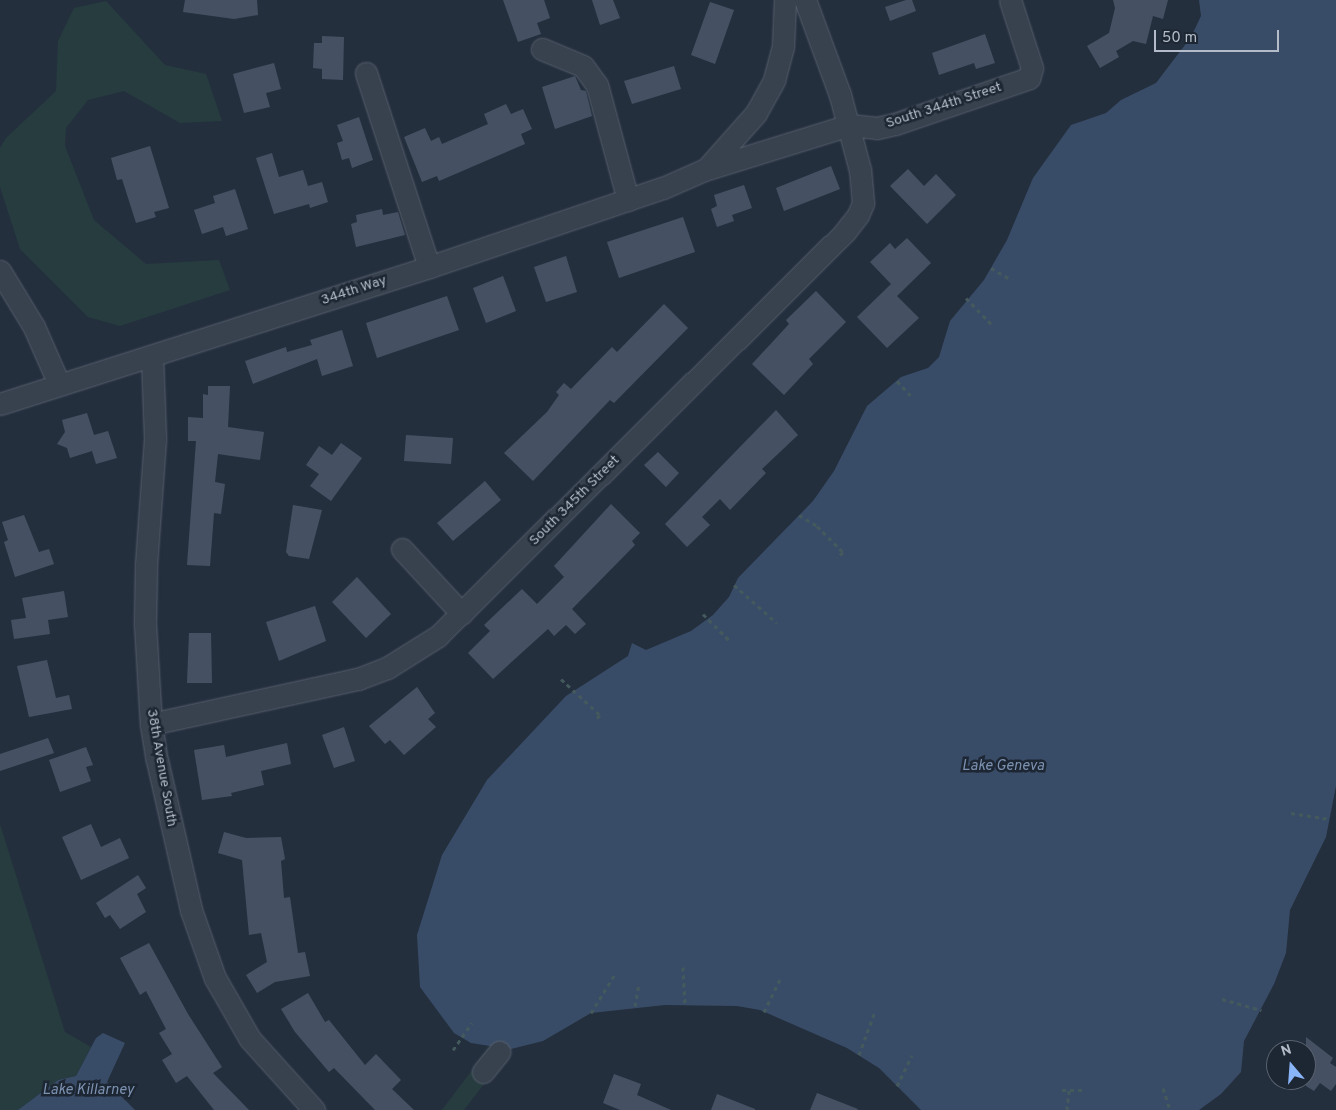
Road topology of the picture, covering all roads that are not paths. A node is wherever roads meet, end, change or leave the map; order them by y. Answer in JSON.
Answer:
{"nodes":[{"id":1,"x":785,"y":0,"type":"edge"},
{"id":2,"x":805,"y":0,"type":"edge"},
{"id":3,"x":1010,"y":0,"type":"edge"},
{"id":4,"x":542,"y":48,"type":"dead end"},
{"id":5,"x":366,"y":73,"type":"dead end"},
{"id":6,"x":849,"y":126,"type":"junction"},
{"id":7,"x":704,"y":170,"type":"junction"},
{"id":8,"x":628,"y":200,"type":"junction"},
{"id":9,"x":429,"y":268,"type":"junction"},
{"id":10,"x":0,"y":271,"type":"edge"},
{"id":11,"x":152,"y":356,"type":"junction"},
{"id":12,"x":59,"y":384,"type":"junction"},
{"id":13,"x":0,"y":404,"type":"edge"},
{"id":14,"x":402,"y":549,"type":"dead end"},
{"id":15,"x":462,"y":614,"type":"junction"},
{"id":16,"x":151,"y":724,"type":"junction"},
{"id":17,"x":498,"y":1052,"type":"dead end"},
{"id":18,"x":483,"y":1072,"type":"dead end"},
{"id":19,"x":314,"y":1110,"type":"edge"}],
"edges":[{"from":1,"to":7,"type":"street"},
{"from":2,"to":6,"type":"street","name":"South 345th Street"},
{"from":3,"to":6,"type":"street","name":"South 344th Street"},
{"from":4,"to":8,"type":"street"},
{"from":5,"to":9,"type":"street"},
{"from":6,"to":7,"type":"street","name":"South 344th Street"},
{"from":6,"to":15,"type":"street","name":"South 345th Street"},
{"from":7,"to":8,"type":"street","name":"344th Way"},
{"from":8,"to":9,"type":"street","name":"344th Way"},
{"from":9,"to":11,"type":"street","name":"344th Way"},
{"from":10,"to":12,"type":"street"},
{"from":11,"to":12,"type":"street","name":"344th Way"},
{"from":11,"to":16,"type":"street","name":"38th Avenue South"},
{"from":12,"to":13,"type":"street","name":"344th Way"},
{"from":14,"to":15,"type":"street"},
{"from":15,"to":16,"type":"street","name":"South 345th Street"},
{"from":16,"to":19,"type":"street","name":"38th Avenue South"},
{"from":17,"to":18,"type":"street"}]}
